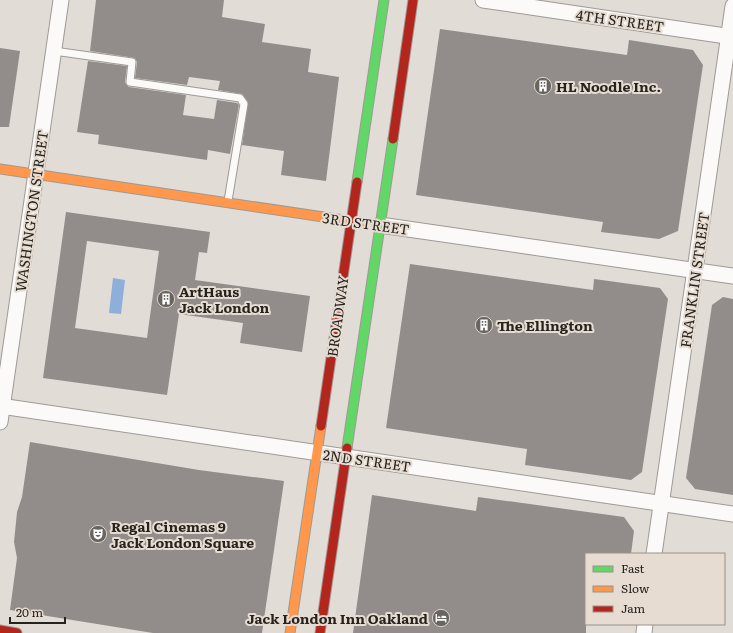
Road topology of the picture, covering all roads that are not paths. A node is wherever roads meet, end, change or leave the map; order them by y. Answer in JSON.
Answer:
{"nodes":[{"id":1,"x":62,"y":0,"type":"edge"},
{"id":2,"x":384,"y":0,"type":"edge"},
{"id":3,"x":413,"y":0,"type":"edge"},
{"id":4,"x":483,"y":0,"type":"edge"},
{"id":5,"x":733,"y":6,"type":"edge"},
{"id":6,"x":731,"y":36,"type":"edge"},
{"id":7,"x":54,"y":51,"type":"junction"},
{"id":8,"x":0,"y":169,"type":"edge"},
{"id":9,"x":36,"y":175,"type":"junction"},
{"id":10,"x":228,"y":203,"type":"junction"},
{"id":11,"x":351,"y":221,"type":"junction"},
{"id":12,"x":380,"y":225,"type":"junction"},
{"id":13,"x":695,"y":271,"type":"junction"},
{"id":14,"x":733,"y":276,"type":"edge"},
{"id":15,"x":1,"y":407,"type":"edge"},
{"id":16,"x":0,"y":422,"type":"edge"},
{"id":17,"x":317,"y":453,"type":"junction"},
{"id":18,"x":346,"y":457,"type":"junction"},
{"id":19,"x":661,"y":504,"type":"junction"},
{"id":20,"x":733,"y":514,"type":"edge"},
{"id":21,"x":654,"y":553,"type":"edge"},
{"id":22,"x":0,"y":630,"type":"edge"},
{"id":23,"x":17,"y":633,"type":"edge"},
{"id":24,"x":290,"y":633,"type":"edge"},
{"id":25,"x":320,"y":633,"type":"edge"}],
"edges":[{"from":1,"to":7,"type":"street","name":"WASHINGTON STREET"},
{"from":2,"to":11,"type":"street","name":"BROADWAY"},
{"from":3,"to":12,"type":"street","name":"BROADWAY"},
{"from":4,"to":6,"type":"street","name":"4TH STREET"},
{"from":5,"to":6,"type":"street","name":"FRANKLIN STREET"},
{"from":6,"to":13,"type":"street","name":"FRANKLIN STREET"},
{"from":7,"to":9,"type":"street","name":"WASHINGTON STREET"},
{"from":7,"to":10,"type":"lane"},
{"from":8,"to":9,"type":"street","name":"3RD STREET"},
{"from":9,"to":10,"type":"street","name":"3RD STREET"},
{"from":9,"to":15,"type":"street","name":"WASHINGTON STREET"},
{"from":10,"to":11,"type":"street","name":"3RD STREET"},
{"from":11,"to":12,"type":"street","name":"3RD STREET"},
{"from":11,"to":17,"type":"street","name":"BROADWAY"},
{"from":12,"to":13,"type":"street","name":"3RD STREET"},
{"from":12,"to":18,"type":"street","name":"BROADWAY"},
{"from":13,"to":14,"type":"street","name":"3RD STREET"},
{"from":13,"to":19,"type":"street","name":"FRANKLIN STREET"},
{"from":15,"to":16,"type":"street","name":"WASHINGTON STREET"},
{"from":15,"to":17,"type":"street","name":"2ND STREET"},
{"from":17,"to":18,"type":"street","name":"2ND STREET"},
{"from":17,"to":24,"type":"street","name":"BROADWAY"},
{"from":18,"to":19,"type":"street","name":"2ND STREET"},
{"from":18,"to":25,"type":"street","name":"BROADWAY"},
{"from":19,"to":20,"type":"street","name":"2ND STREET"},
{"from":19,"to":21,"type":"street","name":"FRANKLIN STREET"},
{"from":22,"to":23,"type":"street"}]}
